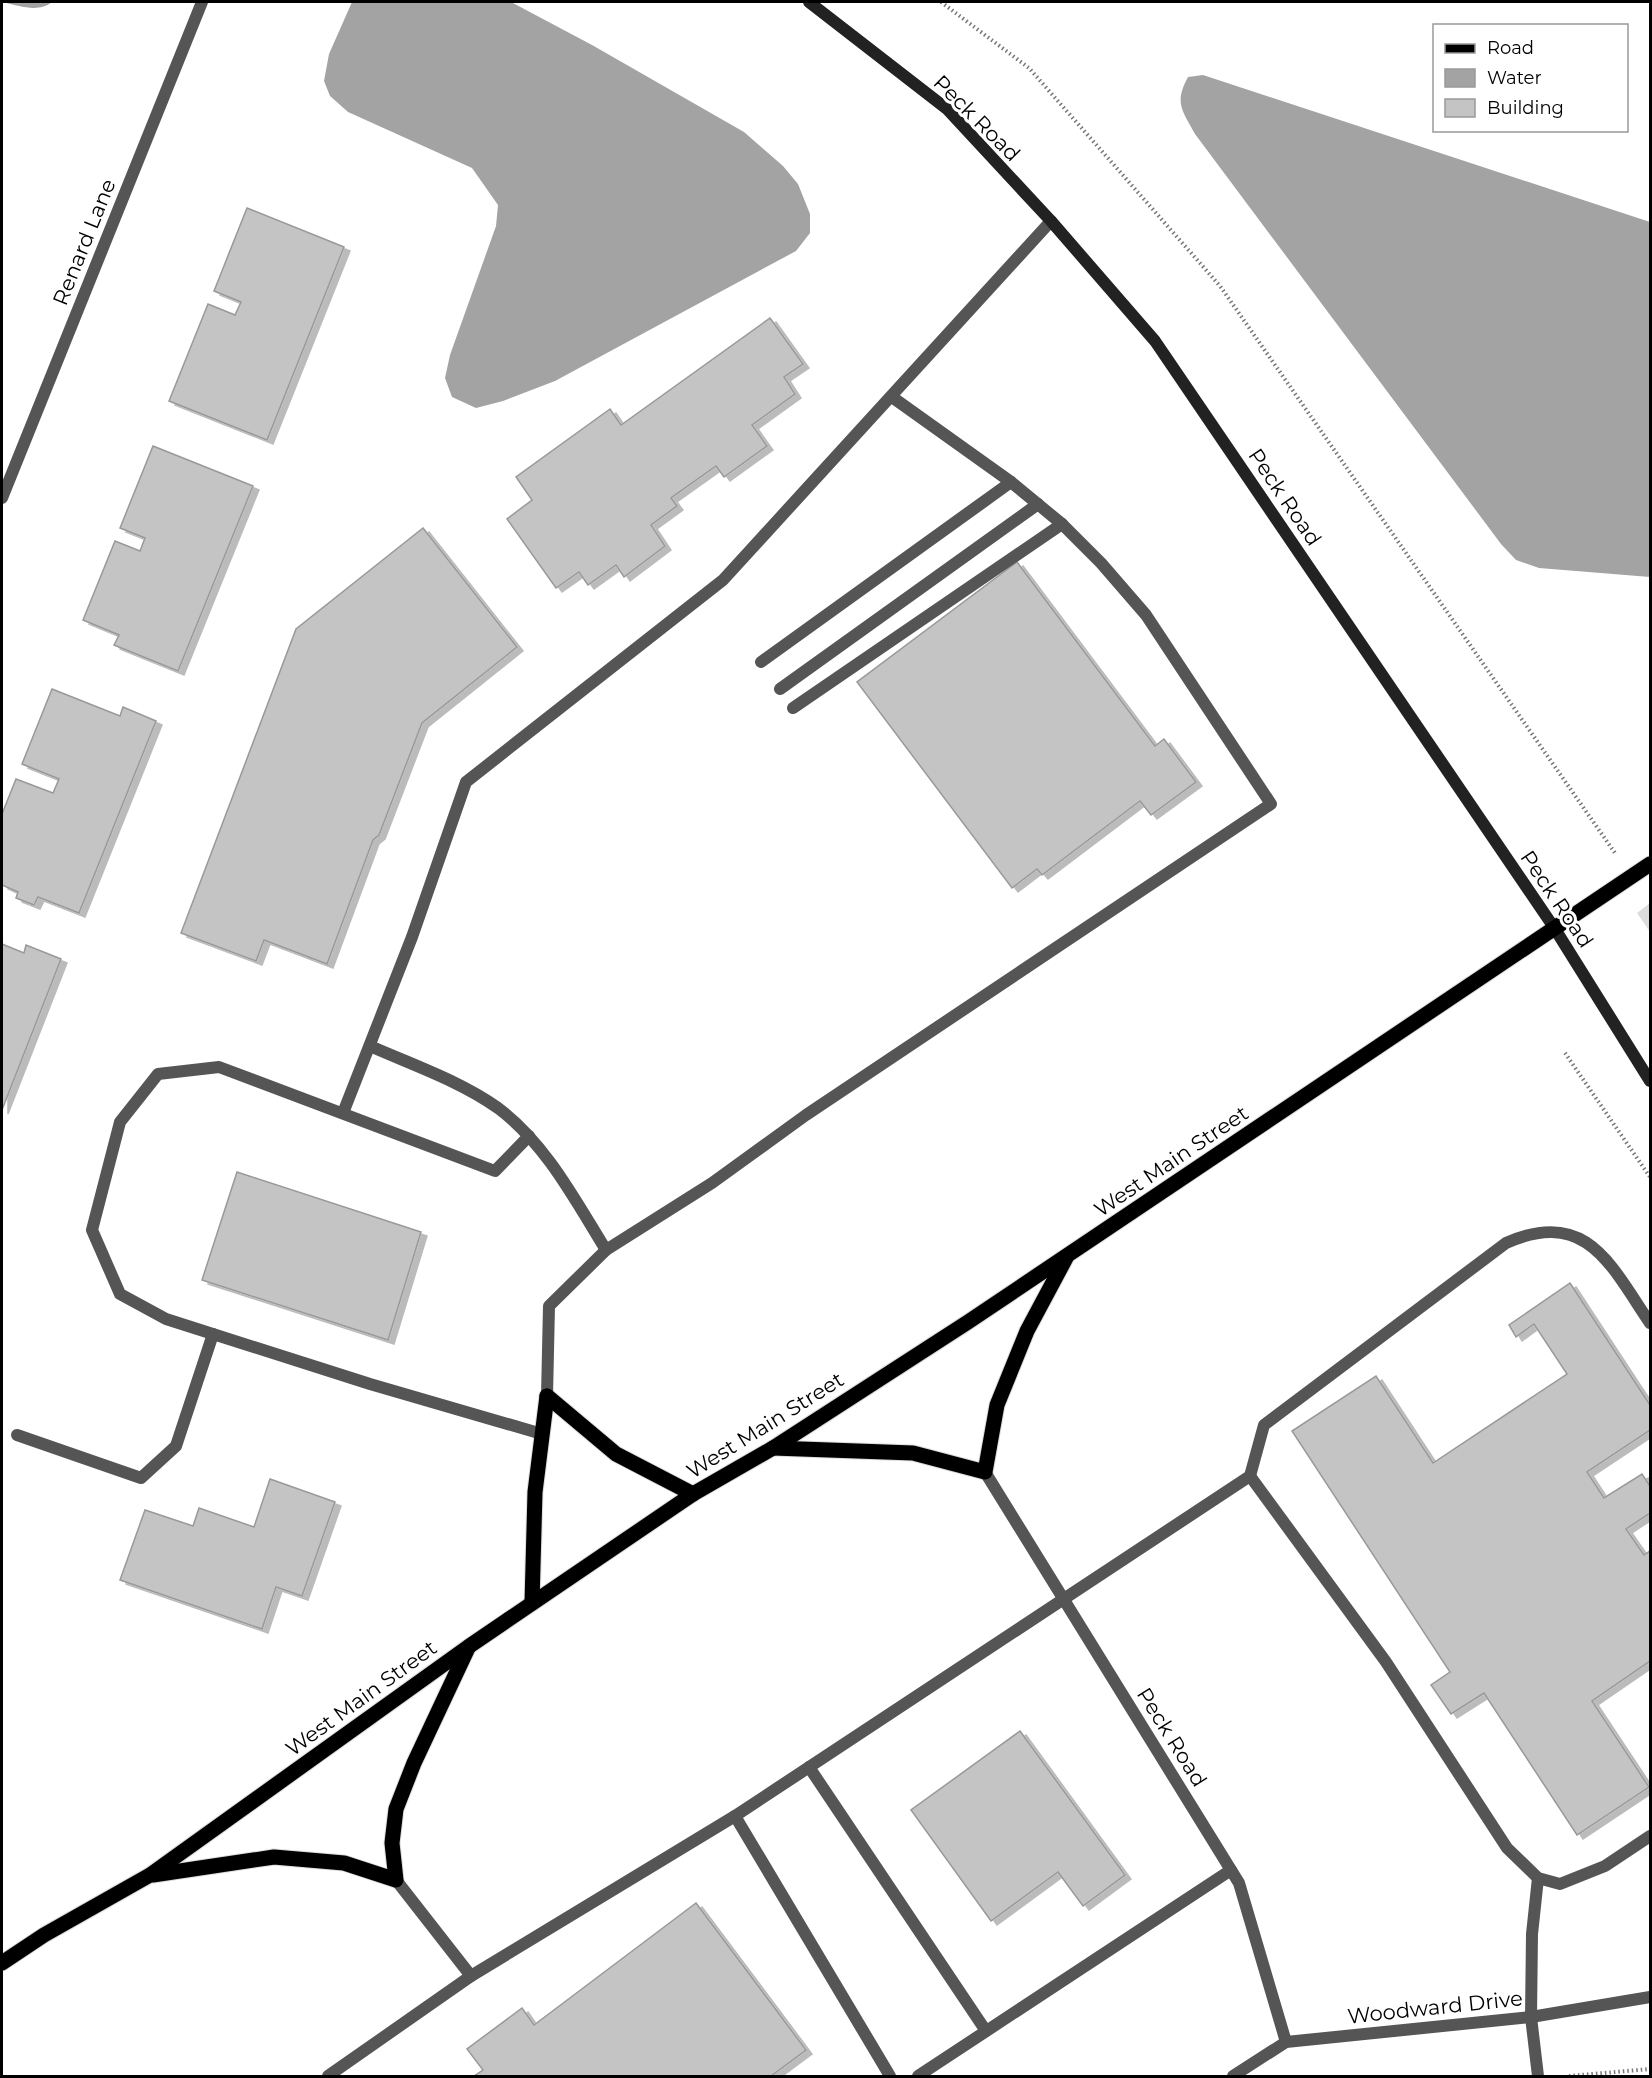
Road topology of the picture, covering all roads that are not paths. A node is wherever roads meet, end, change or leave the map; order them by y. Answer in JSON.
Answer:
{"nodes":[{"id":1,"x":202,"y":2,"type":"edge"},
{"id":2,"x":809,"y":2,"type":"edge"},
{"id":3,"x":1051,"y":221,"type":"junction"},
{"id":4,"x":892,"y":397,"type":"junction"},
{"id":5,"x":1011,"y":482,"type":"junction"},
{"id":6,"x":2,"y":498,"type":"edge"},
{"id":7,"x":1038,"y":504,"type":"junction"},
{"id":8,"x":1062,"y":524,"type":"junction"},
{"id":9,"x":760,"y":662,"type":"dead end"},
{"id":10,"x":780,"y":689,"type":"dead end"},
{"id":11,"x":793,"y":708,"type":"dead end"},
{"id":12,"x":1650,"y":864,"type":"edge"},
{"id":13,"x":1555,"y":929,"type":"junction"},
{"id":14,"x":370,"y":1046,"type":"junction"},
{"id":15,"x":1650,"y":1081,"type":"edge"},
{"id":16,"x":343,"y":1113,"type":"junction"},
{"id":17,"x":529,"y":1136,"type":"junction"},
{"id":18,"x":606,"y":1250,"type":"junction"},
{"id":19,"x":1067,"y":1256,"type":"junction"},
{"id":20,"x":1650,"y":1323,"type":"edge"},
{"id":21,"x":213,"y":1334,"type":"junction"},
{"id":22,"x":547,"y":1396,"type":"junction"},
{"id":23,"x":542,"y":1434,"type":"junction"},
{"id":24,"x":17,"y":1435,"type":"dead end"},
{"id":25,"x":773,"y":1448,"type":"junction"},
{"id":26,"x":985,"y":1472,"type":"junction"},
{"id":27,"x":1250,"y":1476,"type":"junction"},
{"id":28,"x":693,"y":1494,"type":"junction"},
{"id":29,"x":1063,"y":1598,"type":"junction"},
{"id":30,"x":532,"y":1603,"type":"junction"},
{"id":31,"x":468,"y":1647,"type":"junction"},
{"id":32,"x":809,"y":1767,"type":"junction"},
{"id":33,"x":735,"y":1816,"type":"junction"},
{"id":34,"x":1650,"y":1836,"type":"edge"},
{"id":35,"x":1231,"y":1870,"type":"junction"},
{"id":36,"x":150,"y":1875,"type":"junction"},
{"id":37,"x":1538,"y":1878,"type":"junction"},
{"id":38,"x":396,"y":1880,"type":"junction"},
{"id":39,"x":2,"y":1963,"type":"edge"},
{"id":40,"x":471,"y":1976,"type":"junction"},
{"id":41,"x":1650,"y":1997,"type":"edge"},
{"id":42,"x":1532,"y":2017,"type":"junction"},
{"id":43,"x":986,"y":2031,"type":"junction"},
{"id":44,"x":1286,"y":2042,"type":"junction"},
{"id":45,"x":328,"y":2076,"type":"edge"},
{"id":46,"x":890,"y":2076,"type":"edge"},
{"id":47,"x":918,"y":2076,"type":"edge"},
{"id":48,"x":1233,"y":2076,"type":"edge"},
{"id":49,"x":1538,"y":2076,"type":"edge"}],
"edges":[{"from":1,"to":6,"type":"street","name":"Renard Lane"},
{"from":2,"to":3,"type":"street","name":"Peck Road"},
{"from":3,"to":4,"type":"street"},
{"from":3,"to":13,"type":"street","name":"Peck Road"},
{"from":4,"to":5,"type":"street"},
{"from":4,"to":14,"type":"street"},
{"from":5,"to":7,"type":"street"},
{"from":5,"to":9,"type":"street"},
{"from":7,"to":8,"type":"street"},
{"from":7,"to":10,"type":"street"},
{"from":8,"to":11,"type":"street"},
{"from":8,"to":18,"type":"street"},
{"from":12,"to":13,"type":"main road","name":"West Main Street"},
{"from":13,"to":15,"type":"street","name":"Peck Road"},
{"from":13,"to":19,"type":"main road","name":"West Main Street"},
{"from":14,"to":16,"type":"street"},
{"from":14,"to":17,"type":"street"},
{"from":16,"to":17,"type":"street"},
{"from":16,"to":21,"type":"street"},
{"from":17,"to":18,"type":"street"},
{"from":18,"to":22,"type":"street"},
{"from":19,"to":25,"type":"main road","name":"West Main Street"},
{"from":19,"to":26,"type":"main road"},
{"from":20,"to":27,"type":"street"},
{"from":21,"to":23,"type":"street"},
{"from":21,"to":24,"type":"street"},
{"from":22,"to":23,"type":"main road"},
{"from":22,"to":28,"type":"main road"},
{"from":23,"to":30,"type":"main road"},
{"from":25,"to":26,"type":"main road"},
{"from":25,"to":28,"type":"main road","name":"West Main Street"},
{"from":26,"to":29,"type":"street","name":"Peck Road"},
{"from":27,"to":29,"type":"street"},
{"from":27,"to":37,"type":"street"},
{"from":28,"to":30,"type":"main road","name":"West Main Street"},
{"from":29,"to":32,"type":"street"},
{"from":29,"to":35,"type":"street","name":"Peck Road"},
{"from":30,"to":31,"type":"main road","name":"West Main Street"},
{"from":31,"to":36,"type":"main road","name":"West Main Street"},
{"from":31,"to":38,"type":"main road"},
{"from":32,"to":33,"type":"street"},
{"from":32,"to":43,"type":"street"},
{"from":33,"to":40,"type":"street"},
{"from":33,"to":46,"type":"street"},
{"from":34,"to":37,"type":"street"},
{"from":35,"to":43,"type":"street"},
{"from":35,"to":44,"type":"street","name":"Peck Road"},
{"from":36,"to":38,"type":"main road"},
{"from":36,"to":39,"type":"main road","name":"West Main Street"},
{"from":37,"to":42,"type":"street"},
{"from":38,"to":40,"type":"street"},
{"from":40,"to":45,"type":"street"},
{"from":41,"to":42,"type":"street","name":"Woodward Drive"},
{"from":42,"to":44,"type":"street","name":"Woodward Drive"},
{"from":42,"to":49,"type":"street"},
{"from":43,"to":47,"type":"street"},
{"from":44,"to":48,"type":"street","name":"Woodward Drive"}]}
